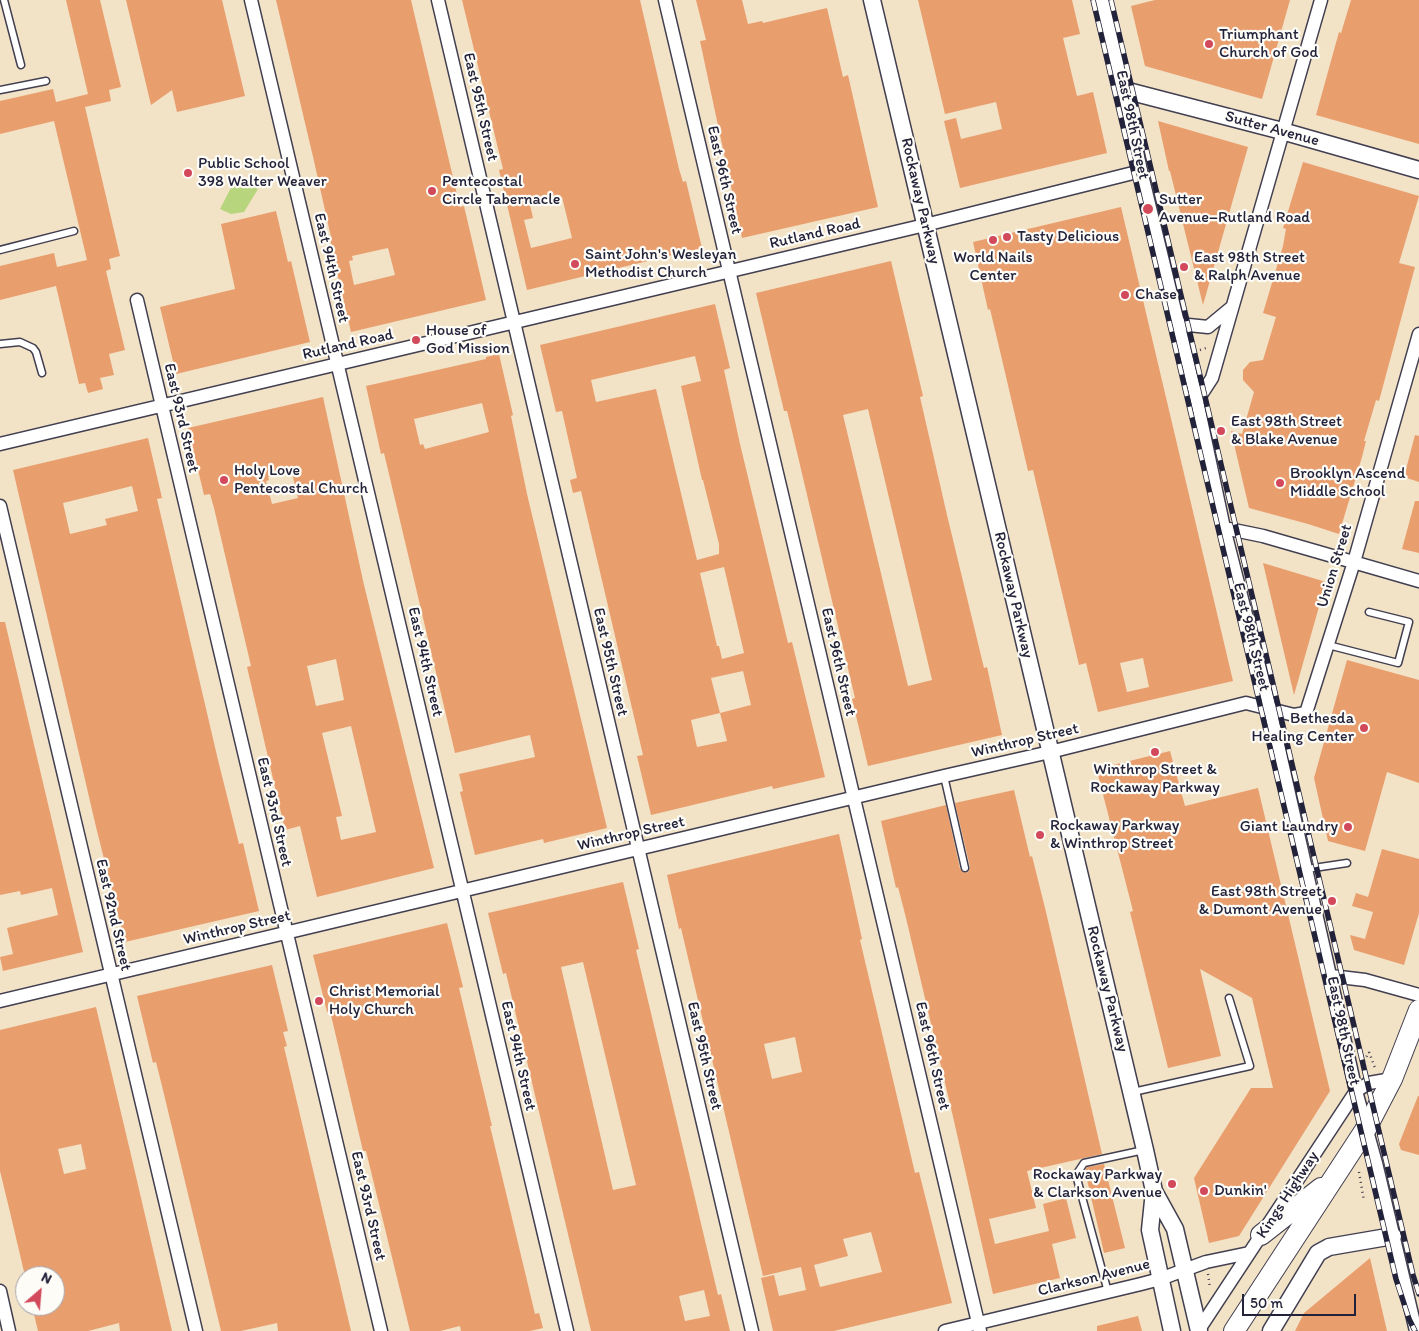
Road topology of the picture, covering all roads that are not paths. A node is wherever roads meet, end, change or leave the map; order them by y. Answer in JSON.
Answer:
{"nodes":[{"id":1,"x":4,"y":0,"type":"edge"},
{"id":2,"x":251,"y":0,"type":"edge"},
{"id":3,"x":438,"y":0,"type":"edge"},
{"id":4,"x":665,"y":0,"type":"edge"},
{"id":5,"x":872,"y":0,"type":"edge"},
{"id":6,"x":1103,"y":0,"type":"edge"},
{"id":7,"x":1321,"y":0,"type":"edge"},
{"id":8,"x":20,"y":65,"type":"dead end"},
{"id":9,"x":46,"y":80,"type":"dead end"},
{"id":10,"x":0,"y":90,"type":"edge"},
{"id":11,"x":1124,"y":90,"type":"junction"},
{"id":12,"x":1282,"y":131,"type":"junction"},
{"id":13,"x":1419,"y":170,"type":"edge"},
{"id":14,"x":1141,"y":171,"type":"junction"},
{"id":15,"x":926,"y":225,"type":"junction"},
{"id":16,"x":74,"y":231,"type":"dead end"},
{"id":17,"x":0,"y":250,"type":"edge"},
{"id":18,"x":729,"y":271,"type":"junction"},
{"id":19,"x":137,"y":300,"type":"dead end"},
{"id":20,"x":1232,"y":308,"type":"junction"},
{"id":21,"x":513,"y":322,"type":"junction"},
{"id":22,"x":1179,"y":324,"type":"junction"},
{"id":23,"x":1419,"y":334,"type":"edge"},
{"id":24,"x":0,"y":344,"type":"edge"},
{"id":25,"x":337,"y":364,"type":"junction"},
{"id":26,"x":42,"y":373,"type":"dead end"},
{"id":27,"x":1197,"y":401,"type":"junction"},
{"id":28,"x":162,"y":406,"type":"junction"},
{"id":29,"x":0,"y":444,"type":"edge"},
{"id":30,"x":0,"y":506,"type":"edge"},
{"id":31,"x":1224,"y":528,"type":"junction"},
{"id":32,"x":1354,"y":562,"type":"junction"},
{"id":33,"x":1419,"y":581,"type":"edge"},
{"id":34,"x":1370,"y":612,"type":"dead end"},
{"id":35,"x":1328,"y":645,"type":"junction"},
{"id":36,"x":1270,"y":709,"type":"junction"},
{"id":37,"x":1050,"y":752,"type":"junction"},
{"id":38,"x":944,"y":776,"type":"junction"},
{"id":39,"x":854,"y":798,"type":"junction"},
{"id":40,"x":638,"y":849,"type":"junction"},
{"id":41,"x":1347,"y":863,"type":"dead end"},
{"id":42,"x":965,"y":868,"type":"dead end"},
{"id":43,"x":1307,"y":869,"type":"junction"},
{"id":44,"x":462,"y":891,"type":"junction"},
{"id":45,"x":286,"y":933,"type":"junction"},
{"id":46,"x":111,"y":974,"type":"junction"},
{"id":47,"x":1331,"y":976,"type":"junction"},
{"id":48,"x":1419,"y":995,"type":"edge"},
{"id":49,"x":1230,"y":998,"type":"dead end"},
{"id":50,"x":0,"y":1001,"type":"edge"},
{"id":51,"x":1419,"y":1010,"type":"edge"},
{"id":52,"x":1384,"y":1074,"type":"junction"},
{"id":53,"x":1356,"y":1091,"type":"junction"},
{"id":54,"x":1132,"y":1093,"type":"junction"},
{"id":55,"x":1367,"y":1127,"type":"junction"},
{"id":56,"x":1145,"y":1150,"type":"junction"},
{"id":57,"x":1334,"y":1177,"type":"junction"},
{"id":58,"x":1154,"y":1191,"type":"junction"},
{"id":59,"x":1261,"y":1235,"type":"junction"},
{"id":60,"x":1393,"y":1236,"type":"junction"},
{"id":61,"x":1249,"y":1253,"type":"junction"},
{"id":62,"x":1184,"y":1270,"type":"junction"},
{"id":63,"x":1160,"y":1279,"type":"junction"},
{"id":64,"x":0,"y":1291,"type":"edge"},
{"id":65,"x":1108,"y":1292,"type":"junction"},
{"id":66,"x":979,"y":1327,"type":"edge"},
{"id":67,"x":10,"y":1331,"type":"edge"},
{"id":68,"x":196,"y":1331,"type":"edge"},
{"id":69,"x":380,"y":1331,"type":"edge"},
{"id":70,"x":567,"y":1331,"type":"edge"},
{"id":71,"x":752,"y":1331,"type":"edge"},
{"id":72,"x":945,"y":1331,"type":"edge"},
{"id":73,"x":1172,"y":1331,"type":"edge"},
{"id":74,"x":1199,"y":1331,"type":"edge"},
{"id":75,"x":1234,"y":1331,"type":"edge"},
{"id":76,"x":1271,"y":1331,"type":"edge"},
{"id":77,"x":1416,"y":1331,"type":"edge"}],
"edges":[{"from":1,"to":8,"type":"lane"},
{"from":2,"to":25,"type":"street","name":"East 94th Street"},
{"from":3,"to":21,"type":"street","name":"East 95th Street"},
{"from":4,"to":18,"type":"street","name":"East 96th Street"},
{"from":5,"to":15,"type":"street","name":"Rockaway Parkway"},
{"from":6,"to":11,"type":"street","name":"East 98th Street"},
{"from":7,"to":12,"type":"street"},
{"from":9,"to":10,"type":"lane"},
{"from":11,"to":12,"type":"street","name":"Sutter Avenue"},
{"from":11,"to":14,"type":"street","name":"East 98th Street"},
{"from":12,"to":13,"type":"street","name":"Sutter Avenue"},
{"from":12,"to":20,"type":"street"},
{"from":14,"to":15,"type":"street","name":"Rutland Road"},
{"from":14,"to":22,"type":"street","name":"East 98th Street"},
{"from":15,"to":18,"type":"street","name":"Rutland Road"},
{"from":15,"to":37,"type":"street","name":"Rockaway Parkway"},
{"from":16,"to":17,"type":"lane"},
{"from":18,"to":21,"type":"street","name":"Rutland Road"},
{"from":18,"to":39,"type":"street","name":"East 96th Street"},
{"from":19,"to":28,"type":"street","name":"East 93rd Street"},
{"from":20,"to":22,"type":"street"},
{"from":20,"to":27,"type":"street"},
{"from":21,"to":25,"type":"street","name":"Rutland Road"},
{"from":21,"to":40,"type":"street","name":"East 95th Street"},
{"from":22,"to":27,"type":"street","name":"East 98th Street"},
{"from":23,"to":32,"type":"street","name":"Union Street"},
{"from":24,"to":26,"type":"lane"},
{"from":25,"to":28,"type":"street","name":"Rutland Road"},
{"from":25,"to":44,"type":"street","name":"East 94th Street"},
{"from":27,"to":31,"type":"street","name":"East 98th Street"},
{"from":28,"to":29,"type":"street","name":"Rutland Road"},
{"from":28,"to":45,"type":"street","name":"East 93rd Street"},
{"from":30,"to":46,"type":"street","name":"East 92nd Street"},
{"from":31,"to":32,"type":"street"},
{"from":31,"to":36,"type":"street","name":"East 98th Street"},
{"from":32,"to":33,"type":"street"},
{"from":32,"to":35,"type":"street","name":"Union Street"},
{"from":34,"to":35,"type":"lane"},
{"from":35,"to":36,"type":"street","name":"Union Street"},
{"from":36,"to":37,"type":"street","name":"Winthrop Street"},
{"from":36,"to":43,"type":"street","name":"East 98th Street"},
{"from":37,"to":38,"type":"street","name":"Winthrop Street"},
{"from":37,"to":54,"type":"street","name":"Rockaway Parkway"},
{"from":38,"to":39,"type":"street","name":"Winthrop Street"},
{"from":38,"to":42,"type":"lane"},
{"from":39,"to":40,"type":"street","name":"Winthrop Street"},
{"from":39,"to":66,"type":"street","name":"East 96th Street"},
{"from":40,"to":44,"type":"street","name":"Winthrop Street"},
{"from":40,"to":71,"type":"street","name":"East 95th Street"},
{"from":41,"to":43,"type":"lane"},
{"from":43,"to":47,"type":"street","name":"East 98th Street"},
{"from":44,"to":45,"type":"street","name":"Winthrop Street"},
{"from":44,"to":70,"type":"street","name":"East 94th Street"},
{"from":45,"to":46,"type":"street","name":"Winthrop Street"},
{"from":45,"to":69,"type":"street","name":"East 93rd Street"},
{"from":46,"to":50,"type":"street","name":"Winthrop Street"},
{"from":46,"to":68,"type":"street","name":"East 92nd Street"},
{"from":47,"to":48,"type":"street"},
{"from":47,"to":53,"type":"street","name":"East 98th Street"},
{"from":49,"to":54,"type":"lane"},
{"from":51,"to":52,"type":"main road","name":"Kings Highway"},
{"from":52,"to":53,"type":"street"},
{"from":52,"to":55,"type":"main road","name":"Kings Highway"},
{"from":53,"to":55,"type":"street","name":"East 98th Street"},
{"from":53,"to":59,"type":"street","name":"Kings Highway"},
{"from":54,"to":56,"type":"street","name":"Rockaway Parkway"},
{"from":55,"to":57,"type":"main road","name":"Kings Highway"},
{"from":55,"to":60,"type":"street","name":"East 98th Street"},
{"from":56,"to":58,"type":"street","name":"Rockaway Parkway"},
{"from":56,"to":65,"type":"lane"},
{"from":57,"to":59,"type":"main road"},
{"from":57,"to":75,"type":"main road","name":"Kings Highway"},
{"from":58,"to":62,"type":"street","name":"Rockaway Parkway"},
{"from":58,"to":63,"type":"street","name":"Rockaway Parkway"},
{"from":59,"to":61,"type":"street","name":"Kings Highway"},
{"from":60,"to":76,"type":"street"},
{"from":60,"to":77,"type":"street","name":"East 98th Street"},
{"from":61,"to":62,"type":"street","name":"Clarkson Avenue"},
{"from":61,"to":74,"type":"street","name":"Kings Highway"},
{"from":62,"to":63,"type":"street","name":"Clarkson Avenue"},
{"from":62,"to":74,"type":"street","name":"Rockaway Parkway"},
{"from":63,"to":65,"type":"street","name":"Clarkson Avenue"},
{"from":63,"to":73,"type":"street","name":"Rockaway Parkway"},
{"from":64,"to":67,"type":"street"},
{"from":65,"to":66,"type":"street","name":"Clarkson Avenue"},
{"from":66,"to":72,"type":"street","name":"Clarkson Avenue"}]}
